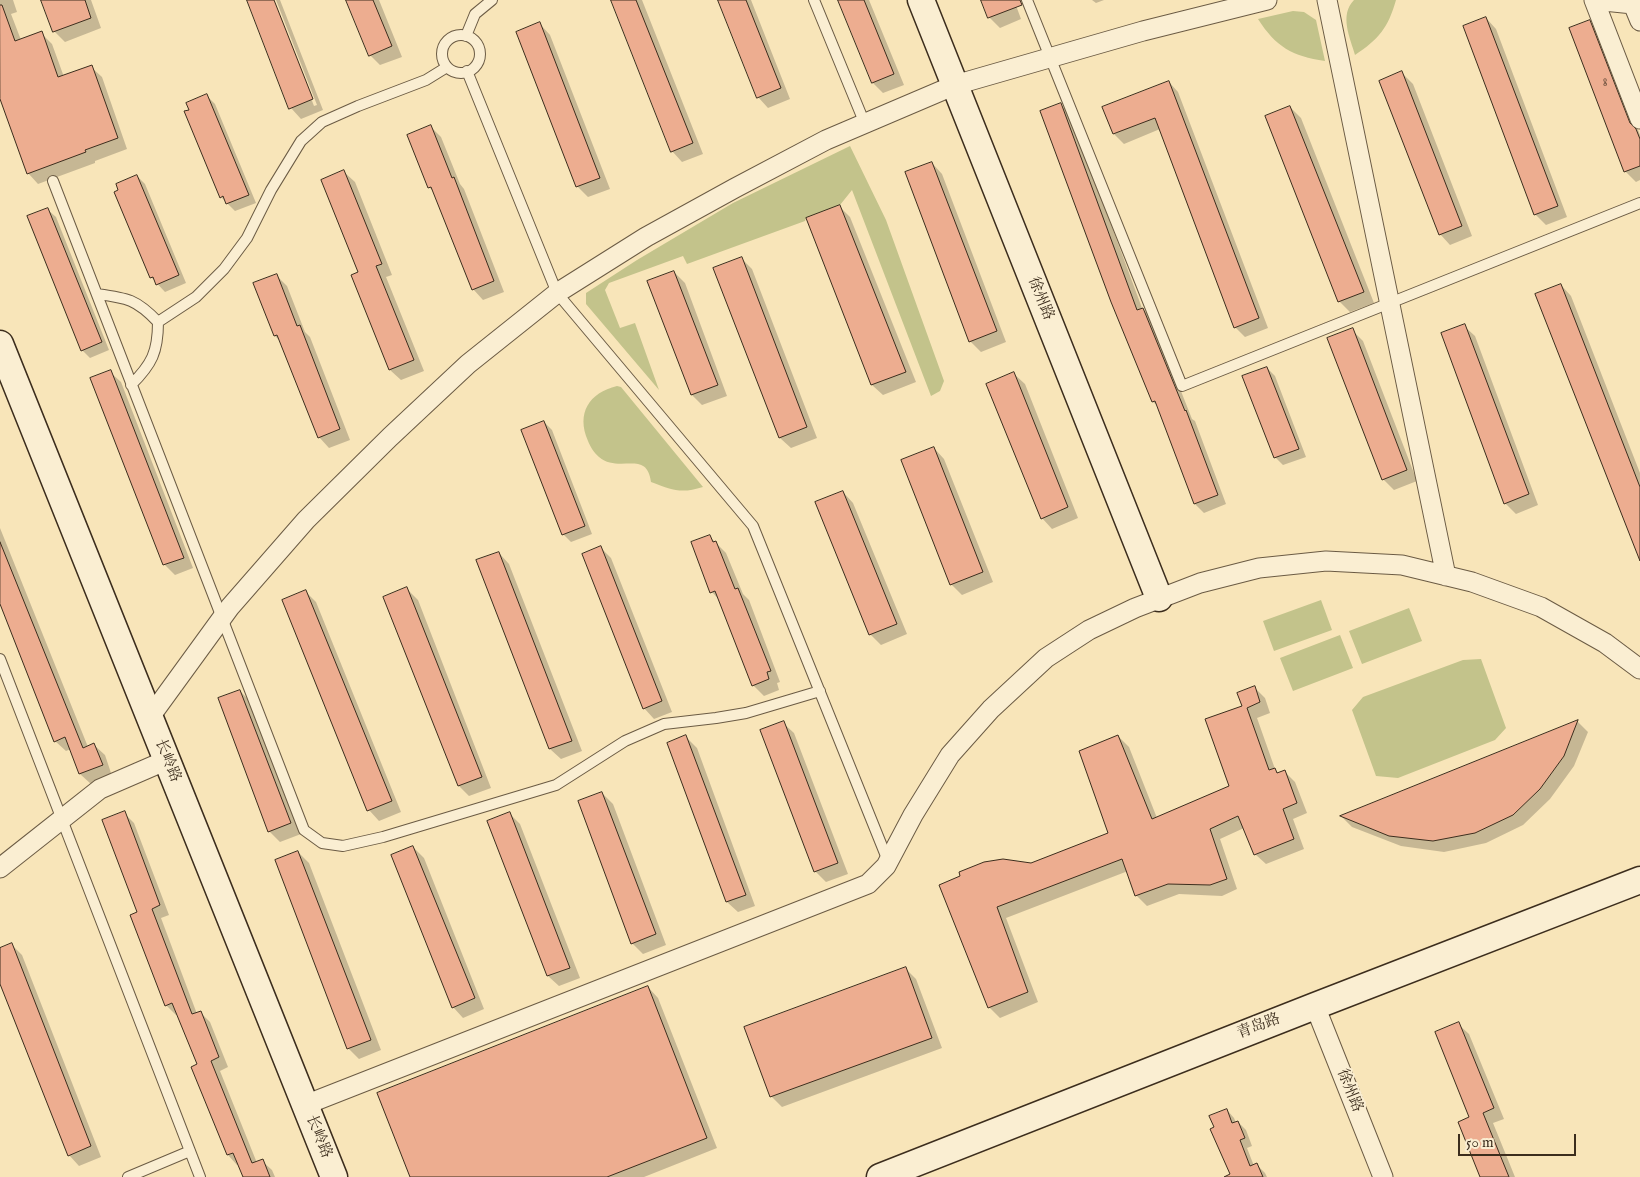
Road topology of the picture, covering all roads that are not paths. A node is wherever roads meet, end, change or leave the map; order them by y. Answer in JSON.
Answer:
{"nodes":[{"id":1,"x":492,"y":0,"type":"edge"},
{"id":2,"x":814,"y":0,"type":"edge"},
{"id":3,"x":921,"y":0,"type":"edge"},
{"id":4,"x":1027,"y":0,"type":"edge"},
{"id":5,"x":1267,"y":0,"type":"edge"},
{"id":6,"x":1327,"y":0,"type":"edge"},
{"id":7,"x":1594,"y":0,"type":"edge"},
{"id":8,"x":1640,"y":21,"type":"edge"},
{"id":9,"x":466,"y":36,"type":"junction"},
{"id":10,"x":1050,"y":58,"type":"junction"},
{"id":11,"x":447,"y":67,"type":"junction"},
{"id":12,"x":468,"y":72,"type":"junction"},
{"id":13,"x":955,"y":85,"type":"junction"},
{"id":14,"x":1639,"y":115,"type":"edge"},
{"id":15,"x":865,"y":124,"type":"junction"},
{"id":16,"x":53,"y":181,"type":"dead end"},
{"id":17,"x":1640,"y":203,"type":"edge"},
{"id":18,"x":557,"y":292,"type":"junction"},
{"id":19,"x":96,"y":294,"type":"junction"},
{"id":20,"x":1390,"y":303,"type":"junction"},
{"id":21,"x":158,"y":322,"type":"junction"},
{"id":22,"x":0,"y":344,"type":"edge"},
{"id":23,"x":131,"y":385,"type":"junction"},
{"id":24,"x":1446,"y":576,"type":"junction"},
{"id":25,"x":1159,"y":598,"type":"junction"},
{"id":26,"x":222,"y":619,"type":"junction"},
{"id":27,"x":0,"y":659,"type":"edge"},
{"id":28,"x":1640,"y":669,"type":"edge"},
{"id":29,"x":820,"y":692,"type":"junction"},
{"id":30,"x":150,"y":718,"type":"junction"},
{"id":31,"x":167,"y":760,"type":"junction"},
{"id":32,"x":62,"y":819,"type":"junction"},
{"id":33,"x":888,"y":862,"type":"junction"},
{"id":34,"x":0,"y":867,"type":"edge"},
{"id":35,"x":1640,"y":880,"type":"edge"},
{"id":36,"x":1315,"y":1006,"type":"junction"},
{"id":37,"x":305,"y":1105,"type":"junction"},
{"id":38,"x":190,"y":1151,"type":"junction"},
{"id":39,"x":128,"y":1177,"type":"edge"},
{"id":40,"x":200,"y":1177,"type":"edge"},
{"id":41,"x":334,"y":1177,"type":"edge"},
{"id":42,"x":880,"y":1177,"type":"edge"},
{"id":43,"x":1383,"y":1177,"type":"edge"}],
"edges":[{"from":1,"to":9,"type":"lane"},
{"from":2,"to":15,"type":"lane"},
{"from":3,"to":13,"type":"street","name":"徐州路"},
{"from":4,"to":10,"type":"lane"},
{"from":5,"to":10,"type":"street"},
{"from":6,"to":20,"type":"street"},
{"from":7,"to":8,"type":"street"},
{"from":7,"to":14,"type":"street"},
{"from":9,"to":11,"type":"lane"},
{"from":9,"to":12,"type":"lane"},
{"from":10,"to":13,"type":"street"},
{"from":10,"to":20,"type":"lane"},
{"from":11,"to":12,"type":"lane"},
{"from":11,"to":21,"type":"lane"},
{"from":12,"to":18,"type":"lane"},
{"from":13,"to":15,"type":"street"},
{"from":13,"to":25,"type":"street","name":"徐州路"},
{"from":15,"to":18,"type":"street"},
{"from":16,"to":19,"type":"lane"},
{"from":17,"to":20,"type":"lane"},
{"from":18,"to":26,"type":"street"},
{"from":18,"to":29,"type":"lane"},
{"from":19,"to":21,"type":"lane"},
{"from":19,"to":23,"type":"lane"},
{"from":20,"to":24,"type":"street"},
{"from":21,"to":23,"type":"lane"},
{"from":22,"to":30,"type":"street","name":"长岭路"},
{"from":23,"to":26,"type":"lane"},
{"from":24,"to":25,"type":"street"},
{"from":24,"to":28,"type":"street"},
{"from":25,"to":33,"type":"street"},
{"from":26,"to":29,"type":"lane"},
{"from":26,"to":30,"type":"street"},
{"from":27,"to":32,"type":"lane"},
{"from":29,"to":33,"type":"lane"},
{"from":30,"to":31,"type":"street","name":"长岭路"},
{"from":31,"to":32,"type":"street"},
{"from":31,"to":37,"type":"street","name":"长岭路"},
{"from":32,"to":34,"type":"street"},
{"from":32,"to":38,"type":"lane"},
{"from":33,"to":37,"type":"street"},
{"from":35,"to":36,"type":"street","name":"青岛路"},
{"from":36,"to":42,"type":"street","name":"青岛路"},
{"from":36,"to":43,"type":"street","name":"徐州路"},
{"from":37,"to":41,"type":"street","name":"长岭路"},
{"from":38,"to":39,"type":"lane"},
{"from":38,"to":40,"type":"lane"}]}
